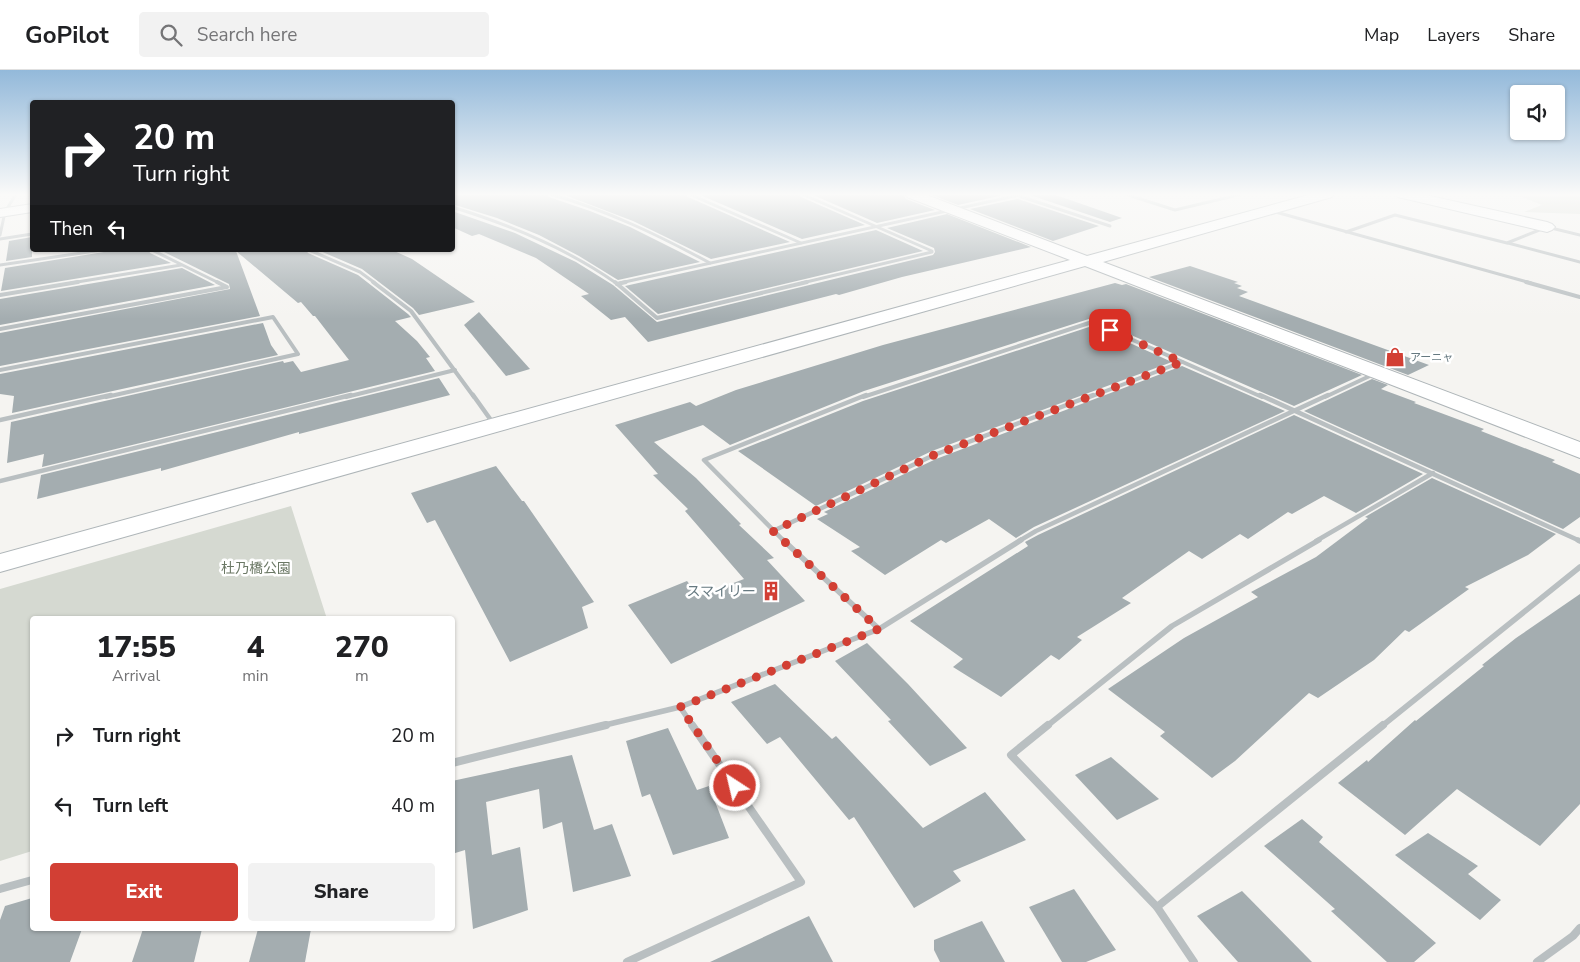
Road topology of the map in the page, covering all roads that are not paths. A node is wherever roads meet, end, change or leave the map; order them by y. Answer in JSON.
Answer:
{"nodes":[{"id":1,"x":22,"y":236,"type":"edge"},
{"id":2,"x":534,"y":236,"type":"edge"},
{"id":3,"x":661,"y":236,"type":"edge"},
{"id":4,"x":784,"y":236,"type":"edge"},
{"id":5,"x":833,"y":236,"type":"edge"},
{"id":6,"x":896,"y":236,"type":"edge"},
{"id":7,"x":1022,"y":236,"type":"edge"},
{"id":8,"x":1176,"y":236,"type":"edge"},
{"id":9,"x":1359,"y":236,"type":"edge"},
{"id":10,"x":1478,"y":236,"type":"edge"},
{"id":11,"x":1525,"y":236,"type":"edge"},
{"id":12,"x":0,"y":239,"type":"edge"},
{"id":13,"x":801,"y":243,"type":"junction"},
{"id":14,"x":1507,"y":243,"type":"junction"},
{"id":15,"x":89,"y":252,"type":"edge"},
{"id":16,"x":156,"y":252,"type":"edge"},
{"id":17,"x":313,"y":252,"type":"edge"},
{"id":18,"x":1087,"y":260,"type":"junction"},
{"id":19,"x":1580,"y":262,"type":"edge"},
{"id":20,"x":711,"y":263,"type":"junction"},
{"id":21,"x":181,"y":265,"type":"junction"},
{"id":22,"x":0,"y":266,"type":"edge"},
{"id":23,"x":617,"y":284,"type":"junction"},
{"id":24,"x":0,"y":295,"type":"edge"},
{"id":25,"x":1580,"y":297,"type":"edge"},
{"id":26,"x":0,"y":329,"type":"edge"},
{"id":27,"x":1182,"y":362,"type":"junction"},
{"id":28,"x":0,"y":370,"type":"edge"},
{"id":29,"x":455,"y":370,"type":"junction"},
{"id":30,"x":1377,"y":373,"type":"junction"},
{"id":31,"x":1293,"y":410,"type":"junction"},
{"id":32,"x":0,"y":420,"type":"edge"},
{"id":33,"x":495,"y":426,"type":"junction"},
{"id":34,"x":1580,"y":451,"type":"edge"},
{"id":35,"x":1433,"y":473,"type":"junction"},
{"id":36,"x":0,"y":481,"type":"edge"},
{"id":37,"x":773,"y":531,"type":"junction"},
{"id":38,"x":1580,"y":541,"type":"edge"},
{"id":39,"x":0,"y":563,"type":"edge"},
{"id":40,"x":1580,"y":567,"type":"edge"},
{"id":41,"x":879,"y":629,"type":"junction"},
{"id":42,"x":680,"y":707,"type":"junction"},
{"id":43,"x":455,"y":761,"type":"edge"},
{"id":44,"x":30,"y":881,"type":"edge"},
{"id":45,"x":0,"y":889,"type":"edge"},
{"id":46,"x":1157,"y":907,"type":"junction"},
{"id":47,"x":1580,"y":928,"type":"edge"},
{"id":48,"x":627,"y":962,"type":"edge"},
{"id":49,"x":1194,"y":962,"type":"edge"},
{"id":50,"x":1537,"y":962,"type":"edge"}],
"edges":[{"from":1,"to":12,"type":"street"},
{"from":2,"to":23,"type":"street"},
{"from":3,"to":20,"type":"street"},
{"from":4,"to":13,"type":"street"},
{"from":5,"to":13,"type":"street"},
{"from":6,"to":23,"type":"street"},
{"from":7,"to":18,"type":"street"},
{"from":8,"to":18,"type":"street"},
{"from":9,"to":25,"type":"street"},
{"from":10,"to":14,"type":"street"},
{"from":11,"to":14,"type":"street"},
{"from":13,"to":20,"type":"street"},
{"from":14,"to":19,"type":"street"},
{"from":15,"to":22,"type":"street"},
{"from":16,"to":21,"type":"street"},
{"from":17,"to":29,"type":"street"},
{"from":18,"to":30,"type":"street"},
{"from":18,"to":33,"type":"street"},
{"from":20,"to":23,"type":"street"},
{"from":21,"to":24,"type":"street"},
{"from":21,"to":26,"type":"street"},
{"from":27,"to":31,"type":"street"},
{"from":27,"to":37,"type":"street"},
{"from":27,"to":37,"type":"street"},
{"from":28,"to":32,"type":"street"},
{"from":29,"to":33,"type":"street"},
{"from":29,"to":36,"type":"street"},
{"from":30,"to":31,"type":"street"},
{"from":30,"to":34,"type":"street"},
{"from":31,"to":35,"type":"street"},
{"from":31,"to":41,"type":"street"},
{"from":33,"to":39,"type":"street"},
{"from":35,"to":38,"type":"street"},
{"from":35,"to":46,"type":"street"},
{"from":37,"to":41,"type":"street"},
{"from":40,"to":46,"type":"street"},
{"from":41,"to":42,"type":"street"},
{"from":42,"to":43,"type":"street"},
{"from":42,"to":48,"type":"street"},
{"from":44,"to":45,"type":"street"},
{"from":46,"to":49,"type":"street"},
{"from":47,"to":50,"type":"street"}]}
